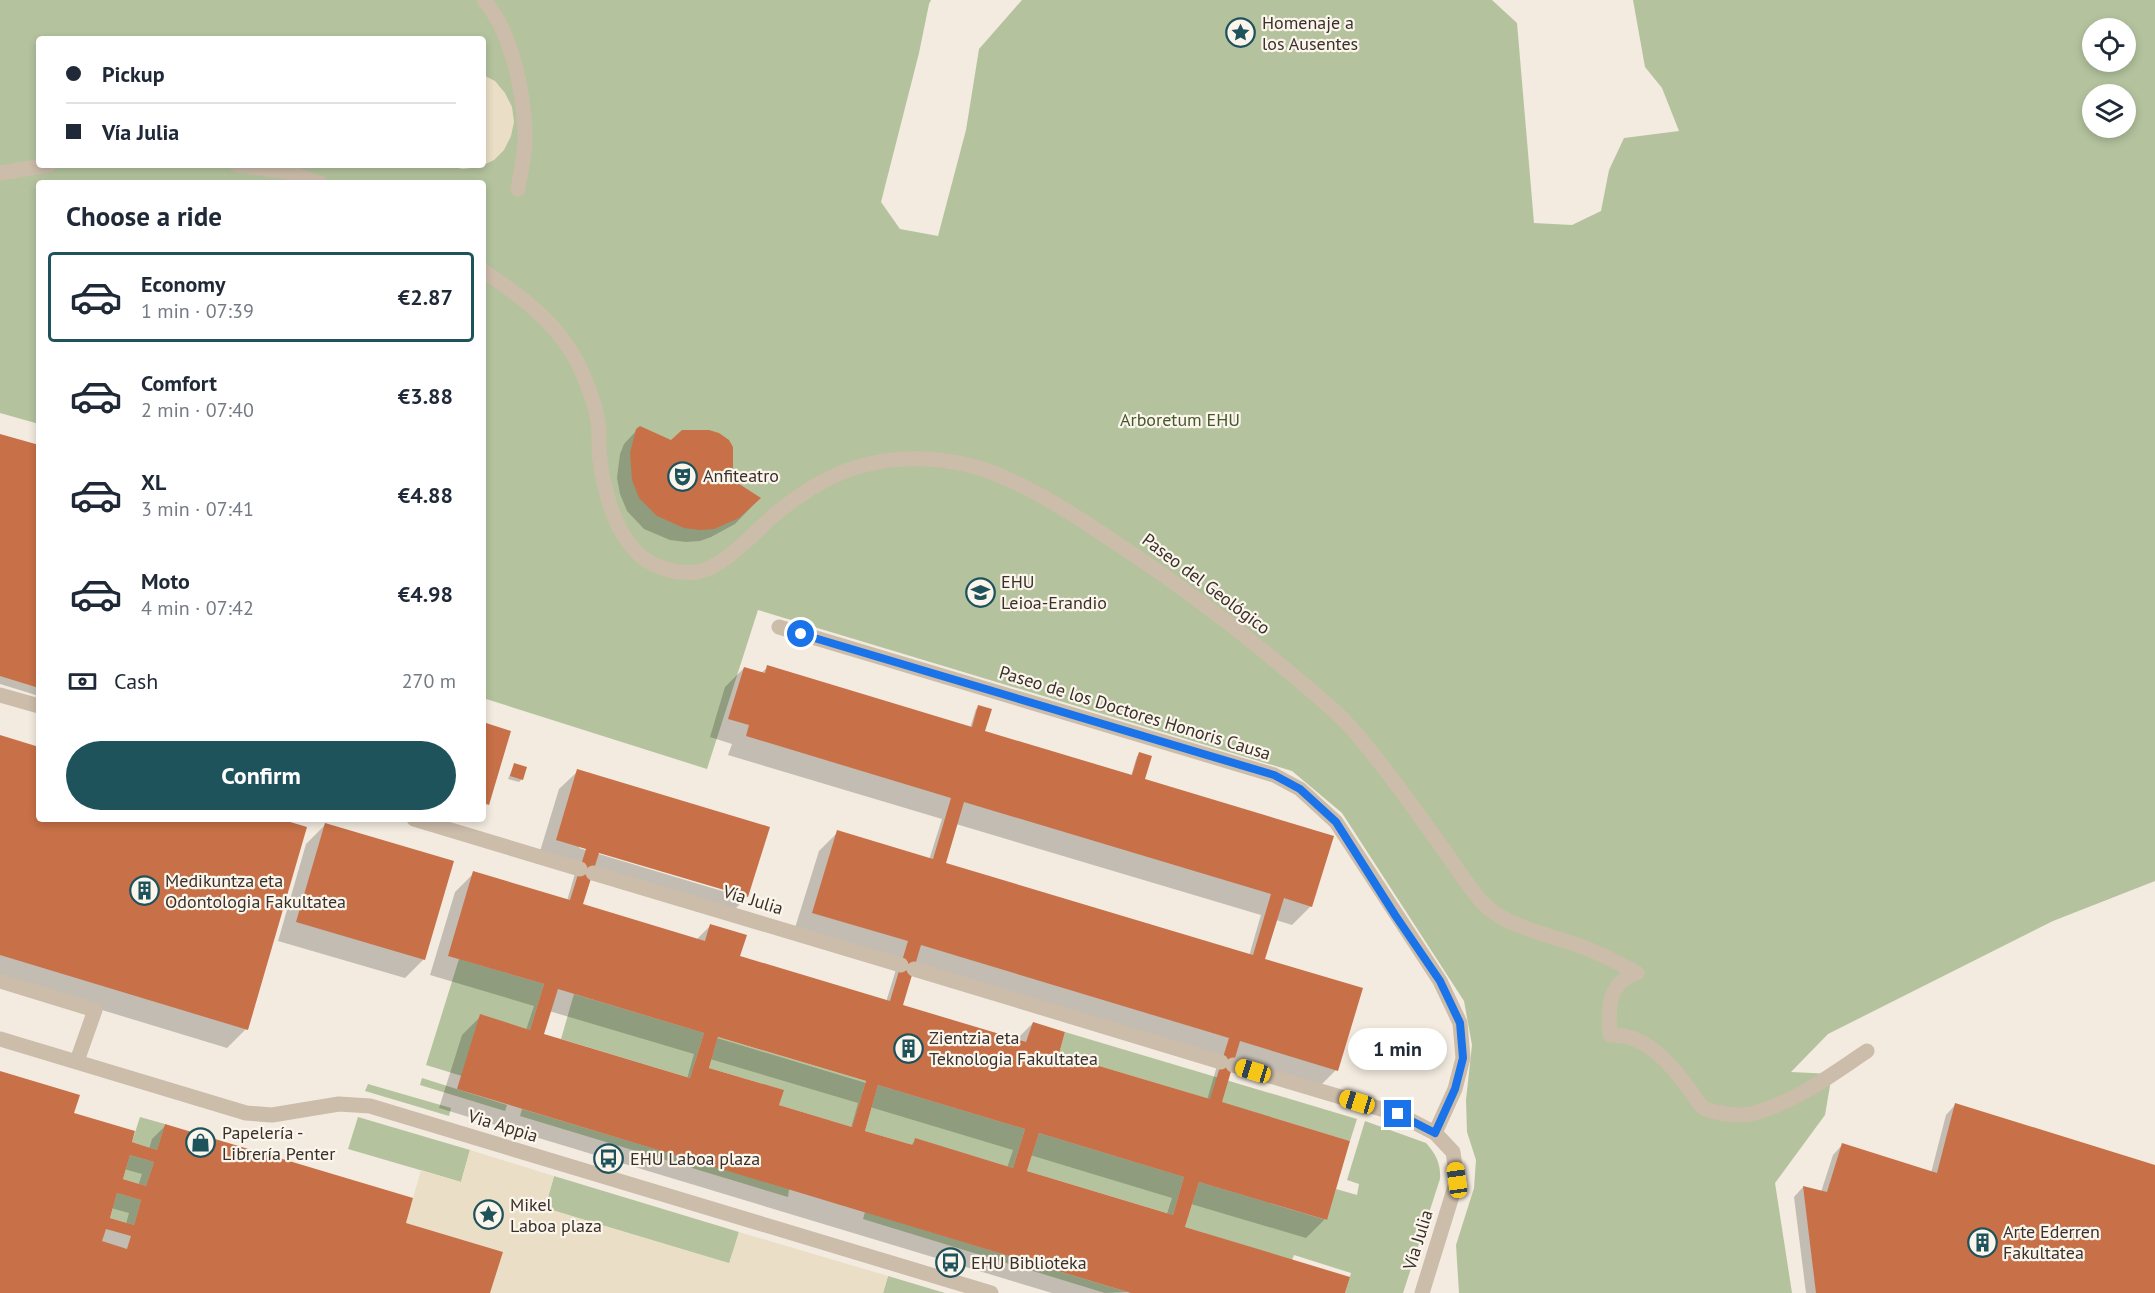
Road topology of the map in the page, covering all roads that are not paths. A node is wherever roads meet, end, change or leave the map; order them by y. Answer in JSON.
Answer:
{"nodes":[{"id":1,"x":484,"y":0,"type":"edge"},
{"id":2,"x":36,"y":167,"type":"edge"},
{"id":3,"x":258,"y":168,"type":"edge"},
{"id":4,"x":0,"y":172,"type":"edge"},
{"id":5,"x":311,"y":180,"type":"edge"},
{"id":6,"x":518,"y":189,"type":"dead end"},
{"id":7,"x":486,"y":273,"type":"edge"},
{"id":8,"x":779,"y":627,"type":"dead end"},
{"id":9,"x":0,"y":695,"type":"edge"},
{"id":10,"x":36,"y":705,"type":"edge"},
{"id":11,"x":424,"y":822,"type":"edge"},
{"id":12,"x":0,"y":981,"type":"edge"},
{"id":13,"x":0,"y":1039,"type":"edge"},
{"id":14,"x":1867,"y":1052,"type":"dead end"},
{"id":15,"x":77,"y":1061,"type":"junction"},
{"id":16,"x":1435,"y":1133,"type":"junction"},
{"id":17,"x":991,"y":1293,"type":"edge"},
{"id":18,"x":1422,"y":1293,"type":"edge"}],
"edges":[{"from":1,"to":6,"type":"street"},
{"from":2,"to":4,"type":"street"},
{"from":3,"to":5,"type":"street"},
{"from":7,"to":14,"type":"street","name":"Paseo del Geológico"},
{"from":8,"to":16,"type":"street","name":"Paseo de los Doctores Honoris Causa"},
{"from":9,"to":10,"type":"street"},
{"from":11,"to":16,"type":"street","name":"Vía Julia"},
{"from":12,"to":15,"type":"street"},
{"from":13,"to":15,"type":"street","name":"Via Appia"},
{"from":15,"to":17,"type":"street","name":"Via Appia"},
{"from":16,"to":18,"type":"street","name":"Vía Julia"}]}
